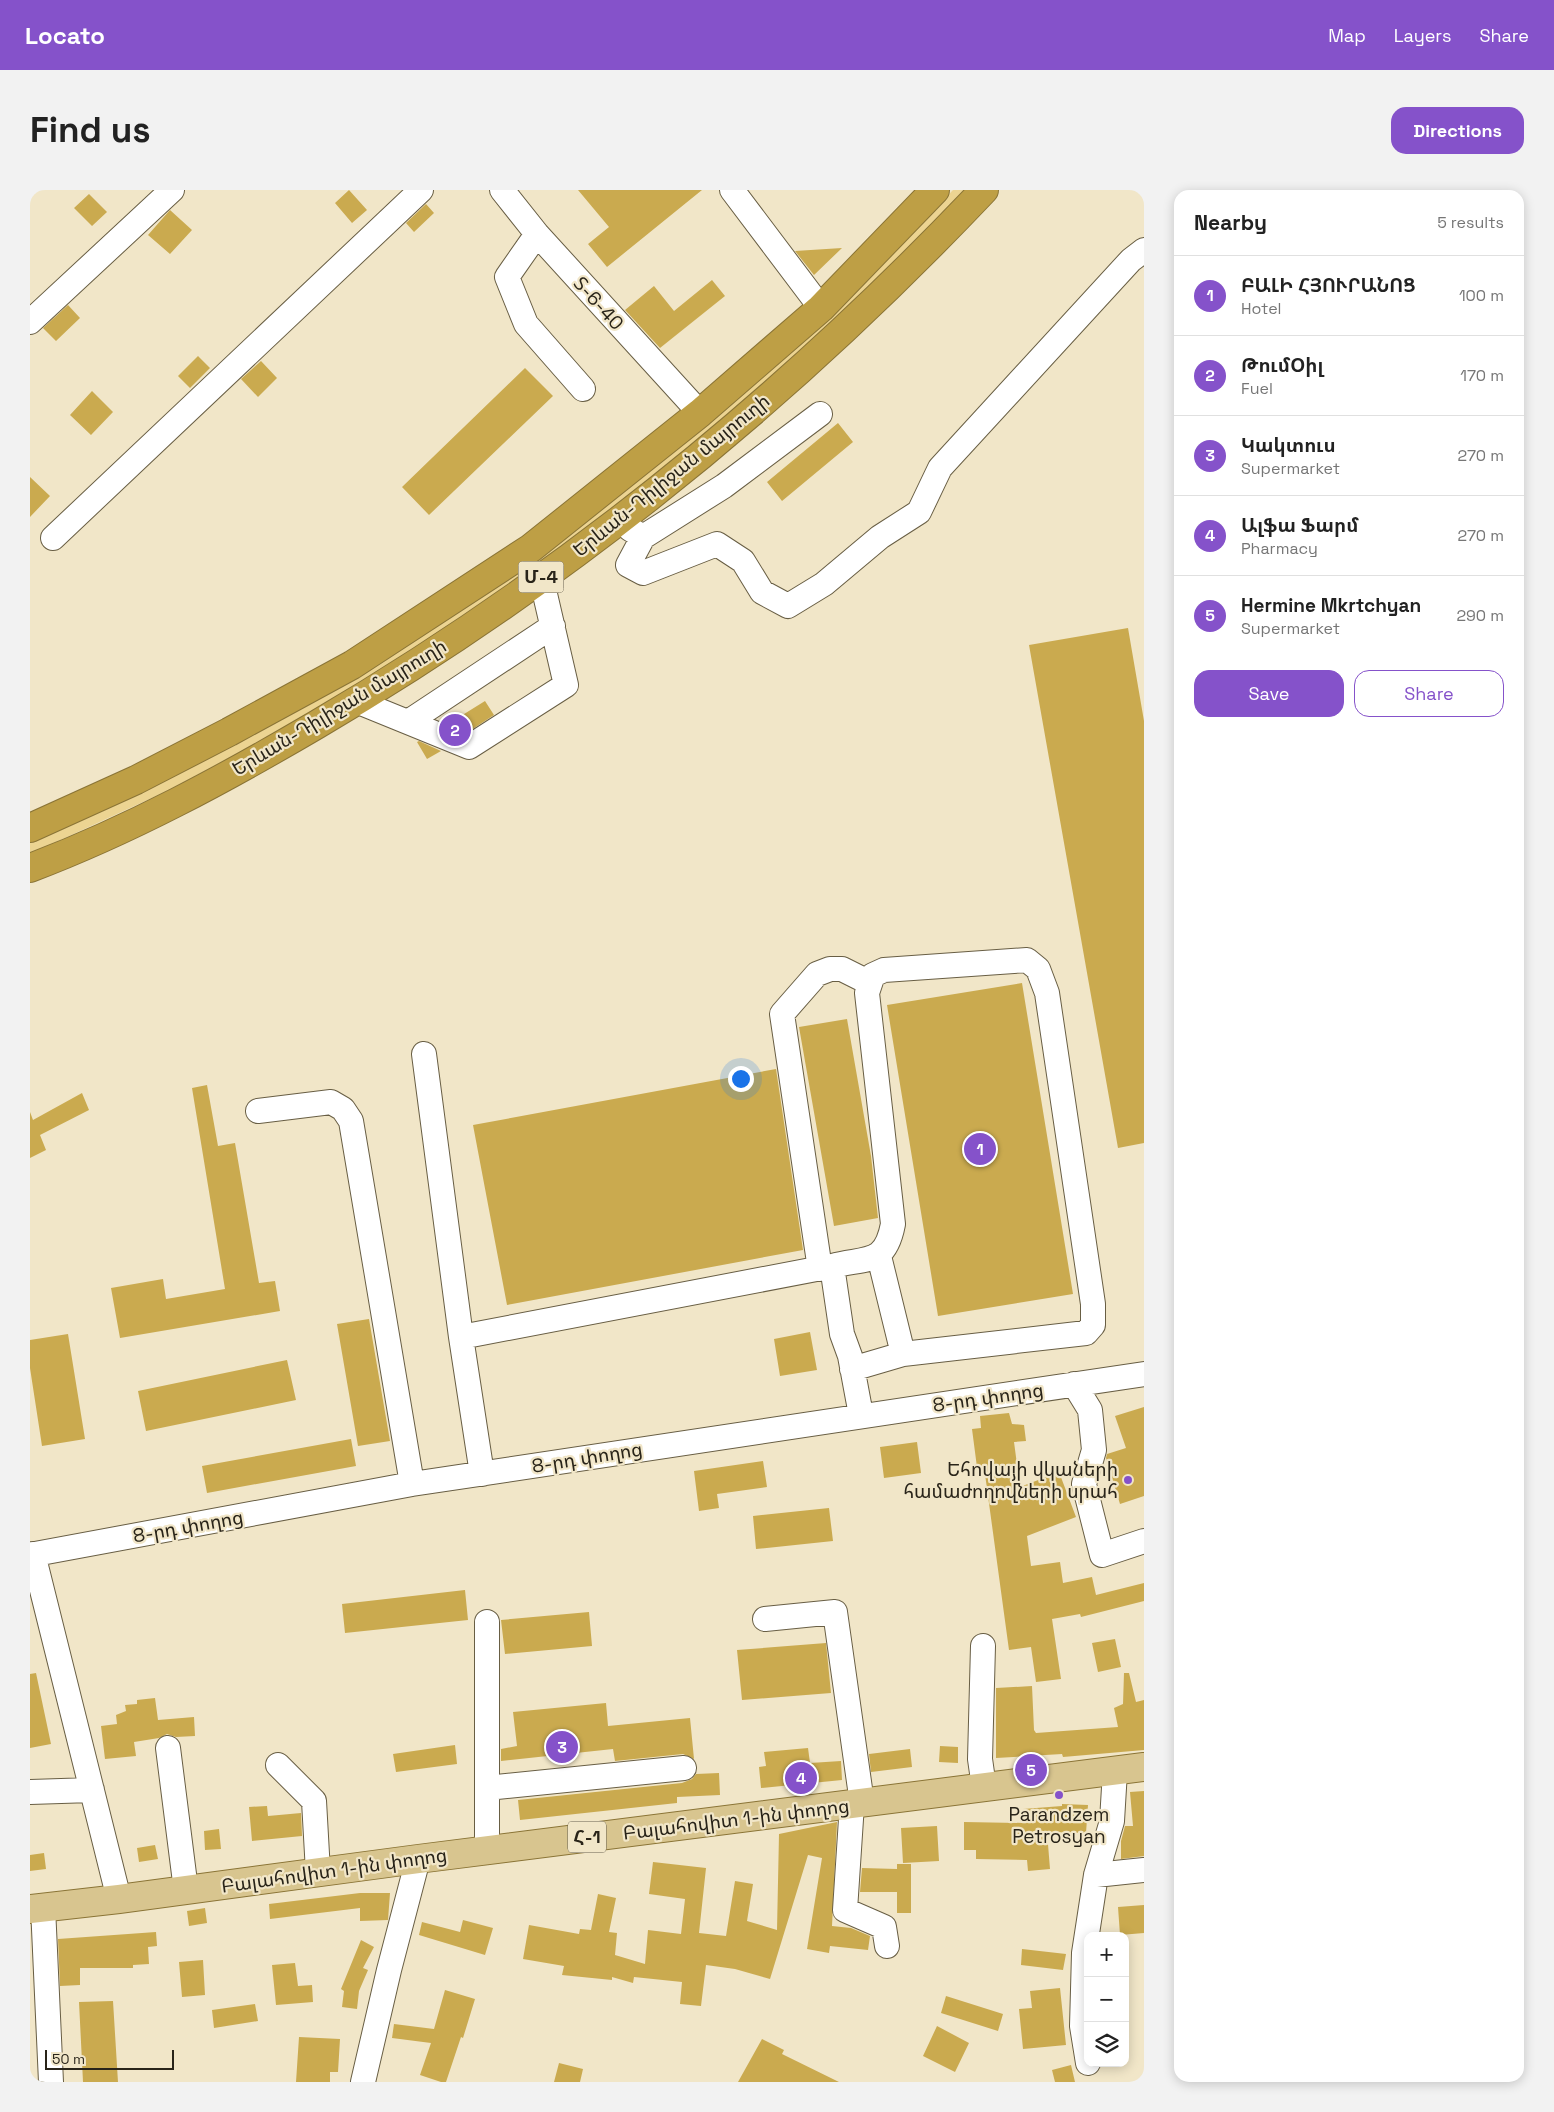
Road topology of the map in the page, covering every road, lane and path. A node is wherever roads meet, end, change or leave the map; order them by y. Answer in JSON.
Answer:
{"nodes":[{"id":1,"x":172,"y":190,"type":"edge"},
{"id":2,"x":421,"y":190,"type":"edge"},
{"id":3,"x":502,"y":190,"type":"edge"},
{"id":4,"x":732,"y":190,"type":"edge"},
{"id":5,"x":935,"y":190,"type":"edge"},
{"id":6,"x":984,"y":190,"type":"edge"},
{"id":7,"x":537,"y":234,"type":"junction"},
{"id":8,"x":1144,"y":250,"type":"edge"},
{"id":9,"x":821,"y":308,"type":"junction"},
{"id":10,"x":30,"y":322,"type":"edge"},
{"id":11,"x":583,"y":389,"type":"dead end"},
{"id":12,"x":700,"y":413,"type":"junction"},
{"id":13,"x":820,"y":414,"type":"dead end"},
{"id":14,"x":618,"y":522,"type":"junction"},
{"id":15,"x":643,"y":537,"type":"junction"},
{"id":16,"x":53,"y":538,"type":"dead end"},
{"id":17,"x":542,"y":577,"type":"junction"},
{"id":18,"x":553,"y":626,"type":"junction"},
{"id":19,"x":356,"y":701,"type":"junction"},
{"id":20,"x":408,"y":722,"type":"junction"},
{"id":21,"x":30,"y":828,"type":"edge"},
{"id":22,"x":30,"y":868,"type":"edge"},
{"id":23,"x":870,"y":983,"type":"junction"},
{"id":24,"x":424,"y":1054,"type":"dead end"},
{"id":25,"x":258,"y":1111,"type":"dead end"},
{"id":26,"x":879,"y":1256,"type":"junction"},
{"id":27,"x":826,"y":1268,"type":"junction"},
{"id":28,"x":461,"y":1337,"type":"junction"},
{"id":29,"x":903,"y":1354,"type":"junction"},
{"id":30,"x":852,"y":1369,"type":"junction"},
{"id":31,"x":1144,"y":1374,"type":"edge"},
{"id":32,"x":1074,"y":1384,"type":"junction"},
{"id":33,"x":861,"y":1415,"type":"junction"},
{"id":34,"x":482,"y":1474,"type":"junction"},
{"id":35,"x":412,"y":1484,"type":"junction"},
{"id":36,"x":1144,"y":1541,"type":"edge"},
{"id":37,"x":31,"y":1554,"type":"edge"},
{"id":38,"x":765,"y":1619,"type":"dead end"},
{"id":39,"x":487,"y":1622,"type":"dead end"},
{"id":40,"x":983,"y":1646,"type":"dead end"},
{"id":41,"x":168,"y":1748,"type":"dead end"},
{"id":42,"x":278,"y":1765,"type":"dead end"},
{"id":43,"x":1144,"y":1767,"type":"edge"},
{"id":44,"x":684,"y":1768,"type":"dead end"},
{"id":45,"x":1115,"y":1771,"type":"junction"},
{"id":46,"x":984,"y":1787,"type":"junction"},
{"id":47,"x":487,"y":1788,"type":"junction"},
{"id":48,"x":92,"y":1790,"type":"junction"},
{"id":49,"x":30,"y":1792,"type":"edge"},
{"id":50,"x":857,"y":1803,"type":"junction"},
{"id":51,"x":487,"y":1850,"type":"junction"},
{"id":52,"x":418,"y":1859,"type":"junction"},
{"id":53,"x":1144,"y":1870,"type":"edge"},
{"id":54,"x":318,"y":1872,"type":"junction"},
{"id":55,"x":1096,"y":1875,"type":"junction"},
{"id":56,"x":186,"y":1890,"type":"junction"},
{"id":57,"x":119,"y":1899,"type":"junction"},
{"id":58,"x":36,"y":1908,"type":"edge"},
{"id":59,"x":887,"y":1946,"type":"dead end"},
{"id":60,"x":1084,"y":2038,"type":"edge"},
{"id":61,"x":1089,"y":2067,"type":"edge"},
{"id":62,"x":51,"y":2082,"type":"edge"},
{"id":63,"x":363,"y":2082,"type":"edge"},
{"id":64,"x":1091,"y":2082,"type":"edge"}],
"edges":[{"from":1,"to":10,"type":"street"},
{"from":2,"to":16,"type":"street"},
{"from":3,"to":7,"type":"street","name":"Տ-6-40","number":"Տ-6-40"},
{"from":4,"to":9,"type":"street"},
{"from":5,"to":9,"type":"highway","name":"Երևան-Դիլիջան մայրուղի","number":"Մ-4"},
{"from":6,"to":14,"type":"highway","name":"Երևան-Դիլիջան մայրուղի","number":"Մ-4"},
{"from":7,"to":11,"type":"street"},
{"from":7,"to":12,"type":"street","name":"Տ-6-40","number":"Տ-6-40"},
{"from":8,"to":15,"type":"street"},
{"from":9,"to":12,"type":"highway","name":"Երևան-Դիլիջան մայրուղի","number":"Մ-4"},
{"from":12,"to":21,"type":"highway","name":"Երևան-Դիլիջան մայրուղի","number":"Մ-4"},
{"from":13,"to":15,"type":"street"},
{"from":14,"to":15,"type":"street"},
{"from":14,"to":17,"type":"highway","name":"Երևան-Դիլիջան մայրուղի","number":"Մ-4"},
{"from":17,"to":18,"type":"street"},
{"from":17,"to":19,"type":"highway","name":"Երևան-Դիլիջան մայրուղի","number":"Մ-4"},
{"from":18,"to":20,"type":"street"},
{"from":18,"to":20,"type":"street"},
{"from":19,"to":20,"type":"street"},
{"from":19,"to":22,"type":"highway","name":"Երևան-Դիլիջան մայրուղի","number":"Մ-4"},
{"from":23,"to":26,"type":"street"},
{"from":23,"to":27,"type":"street"},
{"from":23,"to":29,"type":"street"},
{"from":24,"to":28,"type":"street"},
{"from":25,"to":35,"type":"street"},
{"from":26,"to":27,"type":"street"},
{"from":26,"to":29,"type":"street"},
{"from":27,"to":28,"type":"street"},
{"from":27,"to":30,"type":"street"},
{"from":28,"to":34,"type":"street"},
{"from":29,"to":30,"type":"street"},
{"from":30,"to":33,"type":"street"},
{"from":31,"to":32,"type":"street","name":"8-րդ փողոց"},
{"from":32,"to":33,"type":"street","name":"8-րդ փողոց"},
{"from":32,"to":36,"type":"street"},
{"from":33,"to":34,"type":"street","name":"8-րդ փողոց"},
{"from":34,"to":35,"type":"street","name":"8-րդ փողոց"},
{"from":35,"to":37,"type":"street","name":"8-րդ փողոց"},
{"from":37,"to":48,"type":"street"},
{"from":38,"to":50,"type":"street"},
{"from":39,"to":47,"type":"street"},
{"from":40,"to":46,"type":"street"},
{"from":41,"to":56,"type":"street"},
{"from":42,"to":54,"type":"street"},
{"from":43,"to":45,"type":"main road","name":"Բալահովիտ 1-ին փողոց","number":"Հ-1"},
{"from":44,"to":47,"type":"street"},
{"from":45,"to":46,"type":"main road","name":"Բալահովիտ 1-ին փողոց","number":"Հ-1"},
{"from":45,"to":55,"type":"street"},
{"from":46,"to":50,"type":"main road","name":"Բալահովիտ 1-ին փողոց","number":"Հ-1"},
{"from":47,"to":51,"type":"street"},
{"from":48,"to":49,"type":"street"},
{"from":48,"to":57,"type":"street"},
{"from":50,"to":51,"type":"main road","name":"Բալահովիտ 1-ին փողոց","number":"Հ-1"},
{"from":50,"to":59,"type":"street"},
{"from":51,"to":52,"type":"main road","name":"Բալահովիտ 1-ին փողոց","number":"Հ-1"},
{"from":52,"to":54,"type":"main road","name":"Բալահովիտ 1-ին փողոց","number":"Հ-1"},
{"from":52,"to":63,"type":"street"},
{"from":53,"to":55,"type":"street"},
{"from":54,"to":56,"type":"main road","name":"Բալահովիտ 1-ին փողոց","number":"Հ-1"},
{"from":55,"to":60,"type":"street"},
{"from":56,"to":57,"type":"main road","name":"Բալահովիտ 1-ին փողոց","number":"Հ-1"},
{"from":57,"to":58,"type":"main road","name":"Բալահովիտ 1-ին փողոց","number":"Հ-1"},
{"from":58,"to":62,"type":"street"},
{"from":61,"to":64,"type":"street"}]}
